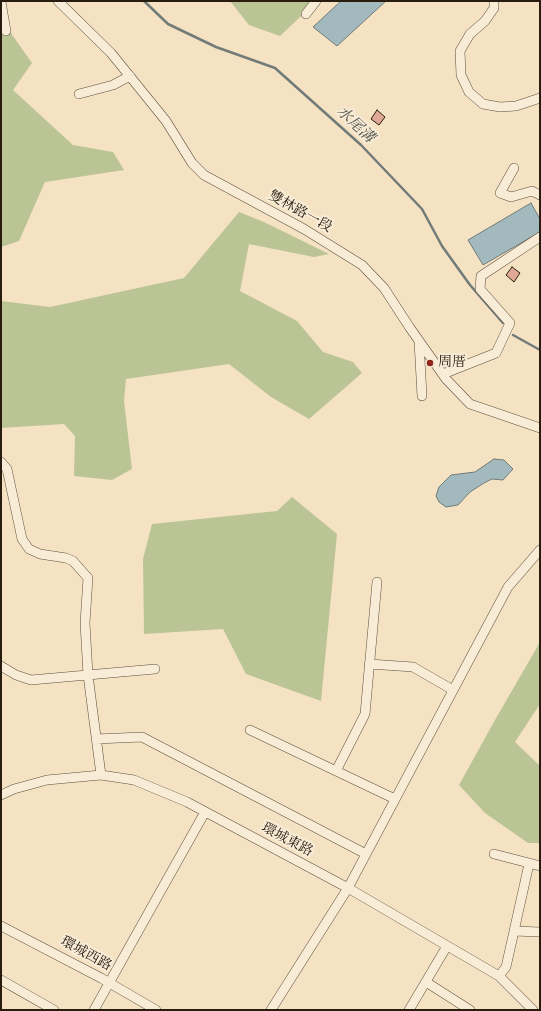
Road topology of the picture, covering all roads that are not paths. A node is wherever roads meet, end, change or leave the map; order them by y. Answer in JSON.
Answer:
{"nodes":[{"id":1,"x":58,"y":1,"type":"edge"},
{"id":2,"x":316,"y":1,"type":"edge"},
{"id":3,"x":494,"y":1,"type":"edge"},
{"id":4,"x":1,"y":2,"type":"edge"},
{"id":5,"x":306,"y":14,"type":"dead end"},
{"id":6,"x":6,"y":30,"type":"dead end"},
{"id":7,"x":130,"y":76,"type":"junction"},
{"id":8,"x":79,"y":94,"type":"dead end"},
{"id":9,"x":540,"y":98,"type":"edge"},
{"id":10,"x":514,"y":168,"type":"dead end"},
{"id":11,"x":540,"y":195,"type":"edge"},
{"id":12,"x":540,"y":237,"type":"edge"},
{"id":13,"x":418,"y":341,"type":"junction"},
{"id":14,"x":443,"y":374,"type":"junction"},
{"id":15,"x":422,"y":396,"type":"dead end"},
{"id":16,"x":540,"y":428,"type":"edge"},
{"id":17,"x":1,"y":462,"type":"edge"},
{"id":18,"x":540,"y":550,"type":"edge"},
{"id":19,"x":376,"y":582,"type":"dead end"},
{"id":20,"x":369,"y":664,"type":"junction"},
{"id":21,"x":1,"y":666,"type":"edge"},
{"id":22,"x":155,"y":669,"type":"dead end"},
{"id":23,"x":88,"y":676,"type":"junction"},
{"id":24,"x":453,"y":690,"type":"junction"},
{"id":25,"x":250,"y":730,"type":"dead end"},
{"id":26,"x":96,"y":739,"type":"junction"},
{"id":27,"x":336,"y":771,"type":"junction"},
{"id":28,"x":101,"y":775,"type":"junction"},
{"id":29,"x":1,"y":795,"type":"edge"},
{"id":30,"x":395,"y":799,"type":"junction"},
{"id":31,"x":205,"y":812,"type":"junction"},
{"id":32,"x":366,"y":854,"type":"junction"},
{"id":33,"x":494,"y":854,"type":"dead end"},
{"id":34,"x":530,"y":864,"type":"junction"},
{"id":35,"x":540,"y":866,"type":"edge"},
{"id":36,"x":348,"y":888,"type":"junction"},
{"id":37,"x":1,"y":926,"type":"edge"},
{"id":38,"x":514,"y":931,"type":"junction"},
{"id":39,"x":540,"y":932,"type":"edge"},
{"id":40,"x":447,"y":946,"type":"junction"},
{"id":41,"x":499,"y":976,"type":"junction"},
{"id":42,"x":1,"y":980,"type":"edge"},
{"id":43,"x":109,"y":982,"type":"junction"},
{"id":44,"x":426,"y":982,"type":"junction"},
{"id":45,"x":54,"y":1010,"type":"edge"},
{"id":46,"x":94,"y":1010,"type":"edge"},
{"id":47,"x":156,"y":1010,"type":"edge"},
{"id":48,"x":271,"y":1010,"type":"edge"},
{"id":49,"x":410,"y":1010,"type":"edge"},
{"id":50,"x":470,"y":1010,"type":"edge"},
{"id":51,"x":533,"y":1010,"type":"edge"}],
"edges":[{"from":1,"to":7,"type":"street","name":"雙林路一段"},
{"from":2,"to":5,"type":"street"},
{"from":3,"to":9,"type":"street"},
{"from":4,"to":6,"type":"street"},
{"from":7,"to":8,"type":"street"},
{"from":7,"to":13,"type":"street","name":"雙林路一段"},
{"from":10,"to":11,"type":"street"},
{"from":12,"to":14,"type":"street"},
{"from":13,"to":14,"type":"street","name":"雙林路一段"},
{"from":13,"to":15,"type":"street"},
{"from":14,"to":16,"type":"street","name":"雙林路一段"},
{"from":17,"to":23,"type":"street"},
{"from":18,"to":24,"type":"street"},
{"from":19,"to":20,"type":"street"},
{"from":20,"to":24,"type":"street"},
{"from":20,"to":27,"type":"street"},
{"from":21,"to":23,"type":"street"},
{"from":22,"to":23,"type":"street"},
{"from":23,"to":26,"type":"street"},
{"from":24,"to":30,"type":"street"},
{"from":25,"to":27,"type":"street"},
{"from":26,"to":28,"type":"street"},
{"from":26,"to":32,"type":"street"},
{"from":27,"to":30,"type":"street"},
{"from":28,"to":29,"type":"street","name":"環城東路"},
{"from":28,"to":31,"type":"street","name":"環城東路"},
{"from":30,"to":32,"type":"street"},
{"from":31,"to":36,"type":"street","name":"環城東路"},
{"from":31,"to":43,"type":"street"},
{"from":32,"to":36,"type":"street"},
{"from":33,"to":34,"type":"street"},
{"from":34,"to":35,"type":"street"},
{"from":34,"to":38,"type":"street"},
{"from":36,"to":40,"type":"street","name":"環城東路"},
{"from":36,"to":48,"type":"street"},
{"from":37,"to":43,"type":"street","name":"環城西路"},
{"from":38,"to":39,"type":"street"},
{"from":38,"to":41,"type":"street"},
{"from":40,"to":41,"type":"street","name":"環城東路"},
{"from":40,"to":44,"type":"street"},
{"from":41,"to":51,"type":"street","name":"環城東路"},
{"from":42,"to":45,"type":"street"},
{"from":43,"to":46,"type":"street"},
{"from":43,"to":47,"type":"street","name":"環城西路"},
{"from":44,"to":49,"type":"street"},
{"from":44,"to":50,"type":"street"}]}
